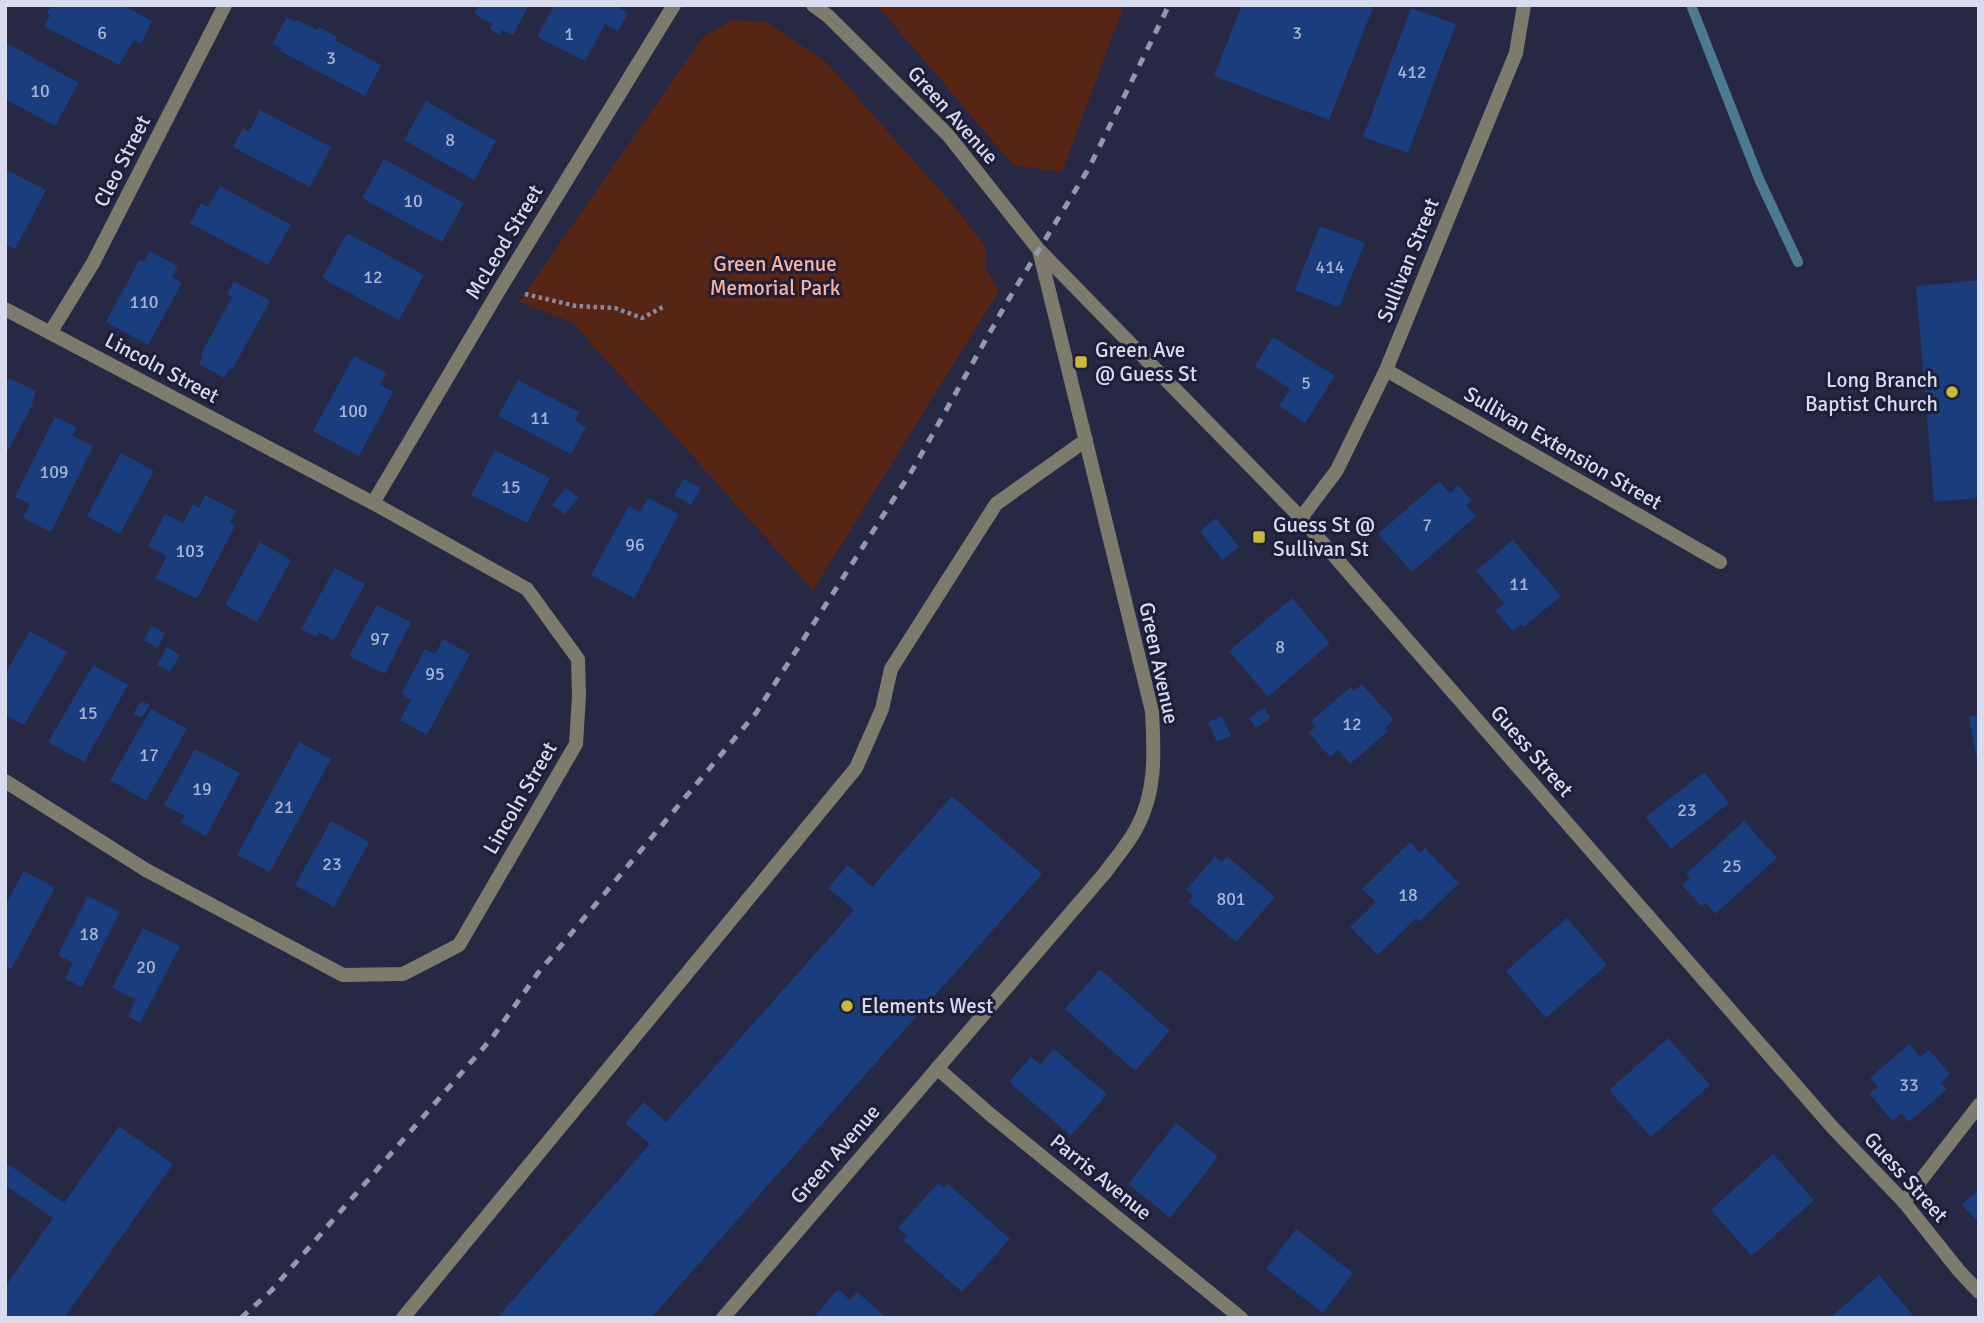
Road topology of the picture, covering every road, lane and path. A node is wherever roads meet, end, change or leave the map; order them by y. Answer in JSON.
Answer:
{"nodes":[{"id":1,"x":225,"y":5,"type":"edge"},
{"id":2,"x":674,"y":5,"type":"edge"},
{"id":3,"x":813,"y":5,"type":"edge"},
{"id":4,"x":1524,"y":5,"type":"edge"},
{"id":5,"x":1040,"y":250,"type":"junction"},
{"id":6,"x":500,"y":287,"type":"junction"},
{"id":7,"x":665,"y":306,"type":"dead end"},
{"id":8,"x":5,"y":309,"type":"edge"},
{"id":9,"x":50,"y":333,"type":"junction"},
{"id":10,"x":1386,"y":370,"type":"junction"},
{"id":11,"x":1086,"y":440,"type":"junction"},
{"id":12,"x":373,"y":503,"type":"junction"},
{"id":13,"x":1301,"y":518,"type":"junction"},
{"id":14,"x":1720,"y":562,"type":"dead end"},
{"id":15,"x":5,"y":781,"type":"edge"},
{"id":16,"x":937,"y":1068,"type":"junction"},
{"id":17,"x":1979,"y":1105,"type":"edge"},
{"id":18,"x":1904,"y":1202,"type":"junction"},
{"id":19,"x":1979,"y":1292,"type":"edge"},
{"id":20,"x":402,"y":1318,"type":"edge"},
{"id":21,"x":723,"y":1318,"type":"edge"},
{"id":22,"x":1241,"y":1318,"type":"edge"}],
"edges":[{"from":1,"to":9,"type":"street","name":"Cleo Street"},
{"from":2,"to":6,"type":"street","name":"McLeod Street"},
{"from":3,"to":5,"type":"street","name":"Green Avenue"},
{"from":4,"to":10,"type":"street","name":"Sullivan Street"},
{"from":5,"to":11,"type":"street","name":"Green Avenue"},
{"from":5,"to":13,"type":"street","name":"Guess Street"},
{"from":6,"to":7,"type":"path"},
{"from":6,"to":12,"type":"street","name":"McLeod Street"},
{"from":8,"to":9,"type":"street","name":"Lincoln Street"},
{"from":9,"to":12,"type":"street","name":"Lincoln Street"},
{"from":10,"to":13,"type":"street","name":"Sullivan Street"},
{"from":10,"to":14,"type":"street","name":"Sullivan Extension Street"},
{"from":11,"to":16,"type":"street","name":"Green Avenue"},
{"from":11,"to":20,"type":"street"},
{"from":12,"to":15,"type":"street","name":"Lincoln Street"},
{"from":13,"to":18,"type":"street","name":"Guess Street"},
{"from":16,"to":21,"type":"street","name":"Green Avenue"},
{"from":16,"to":22,"type":"street","name":"Parris Avenue"},
{"from":17,"to":18,"type":"street"},
{"from":18,"to":19,"type":"street","name":"Guess Street"}]}
